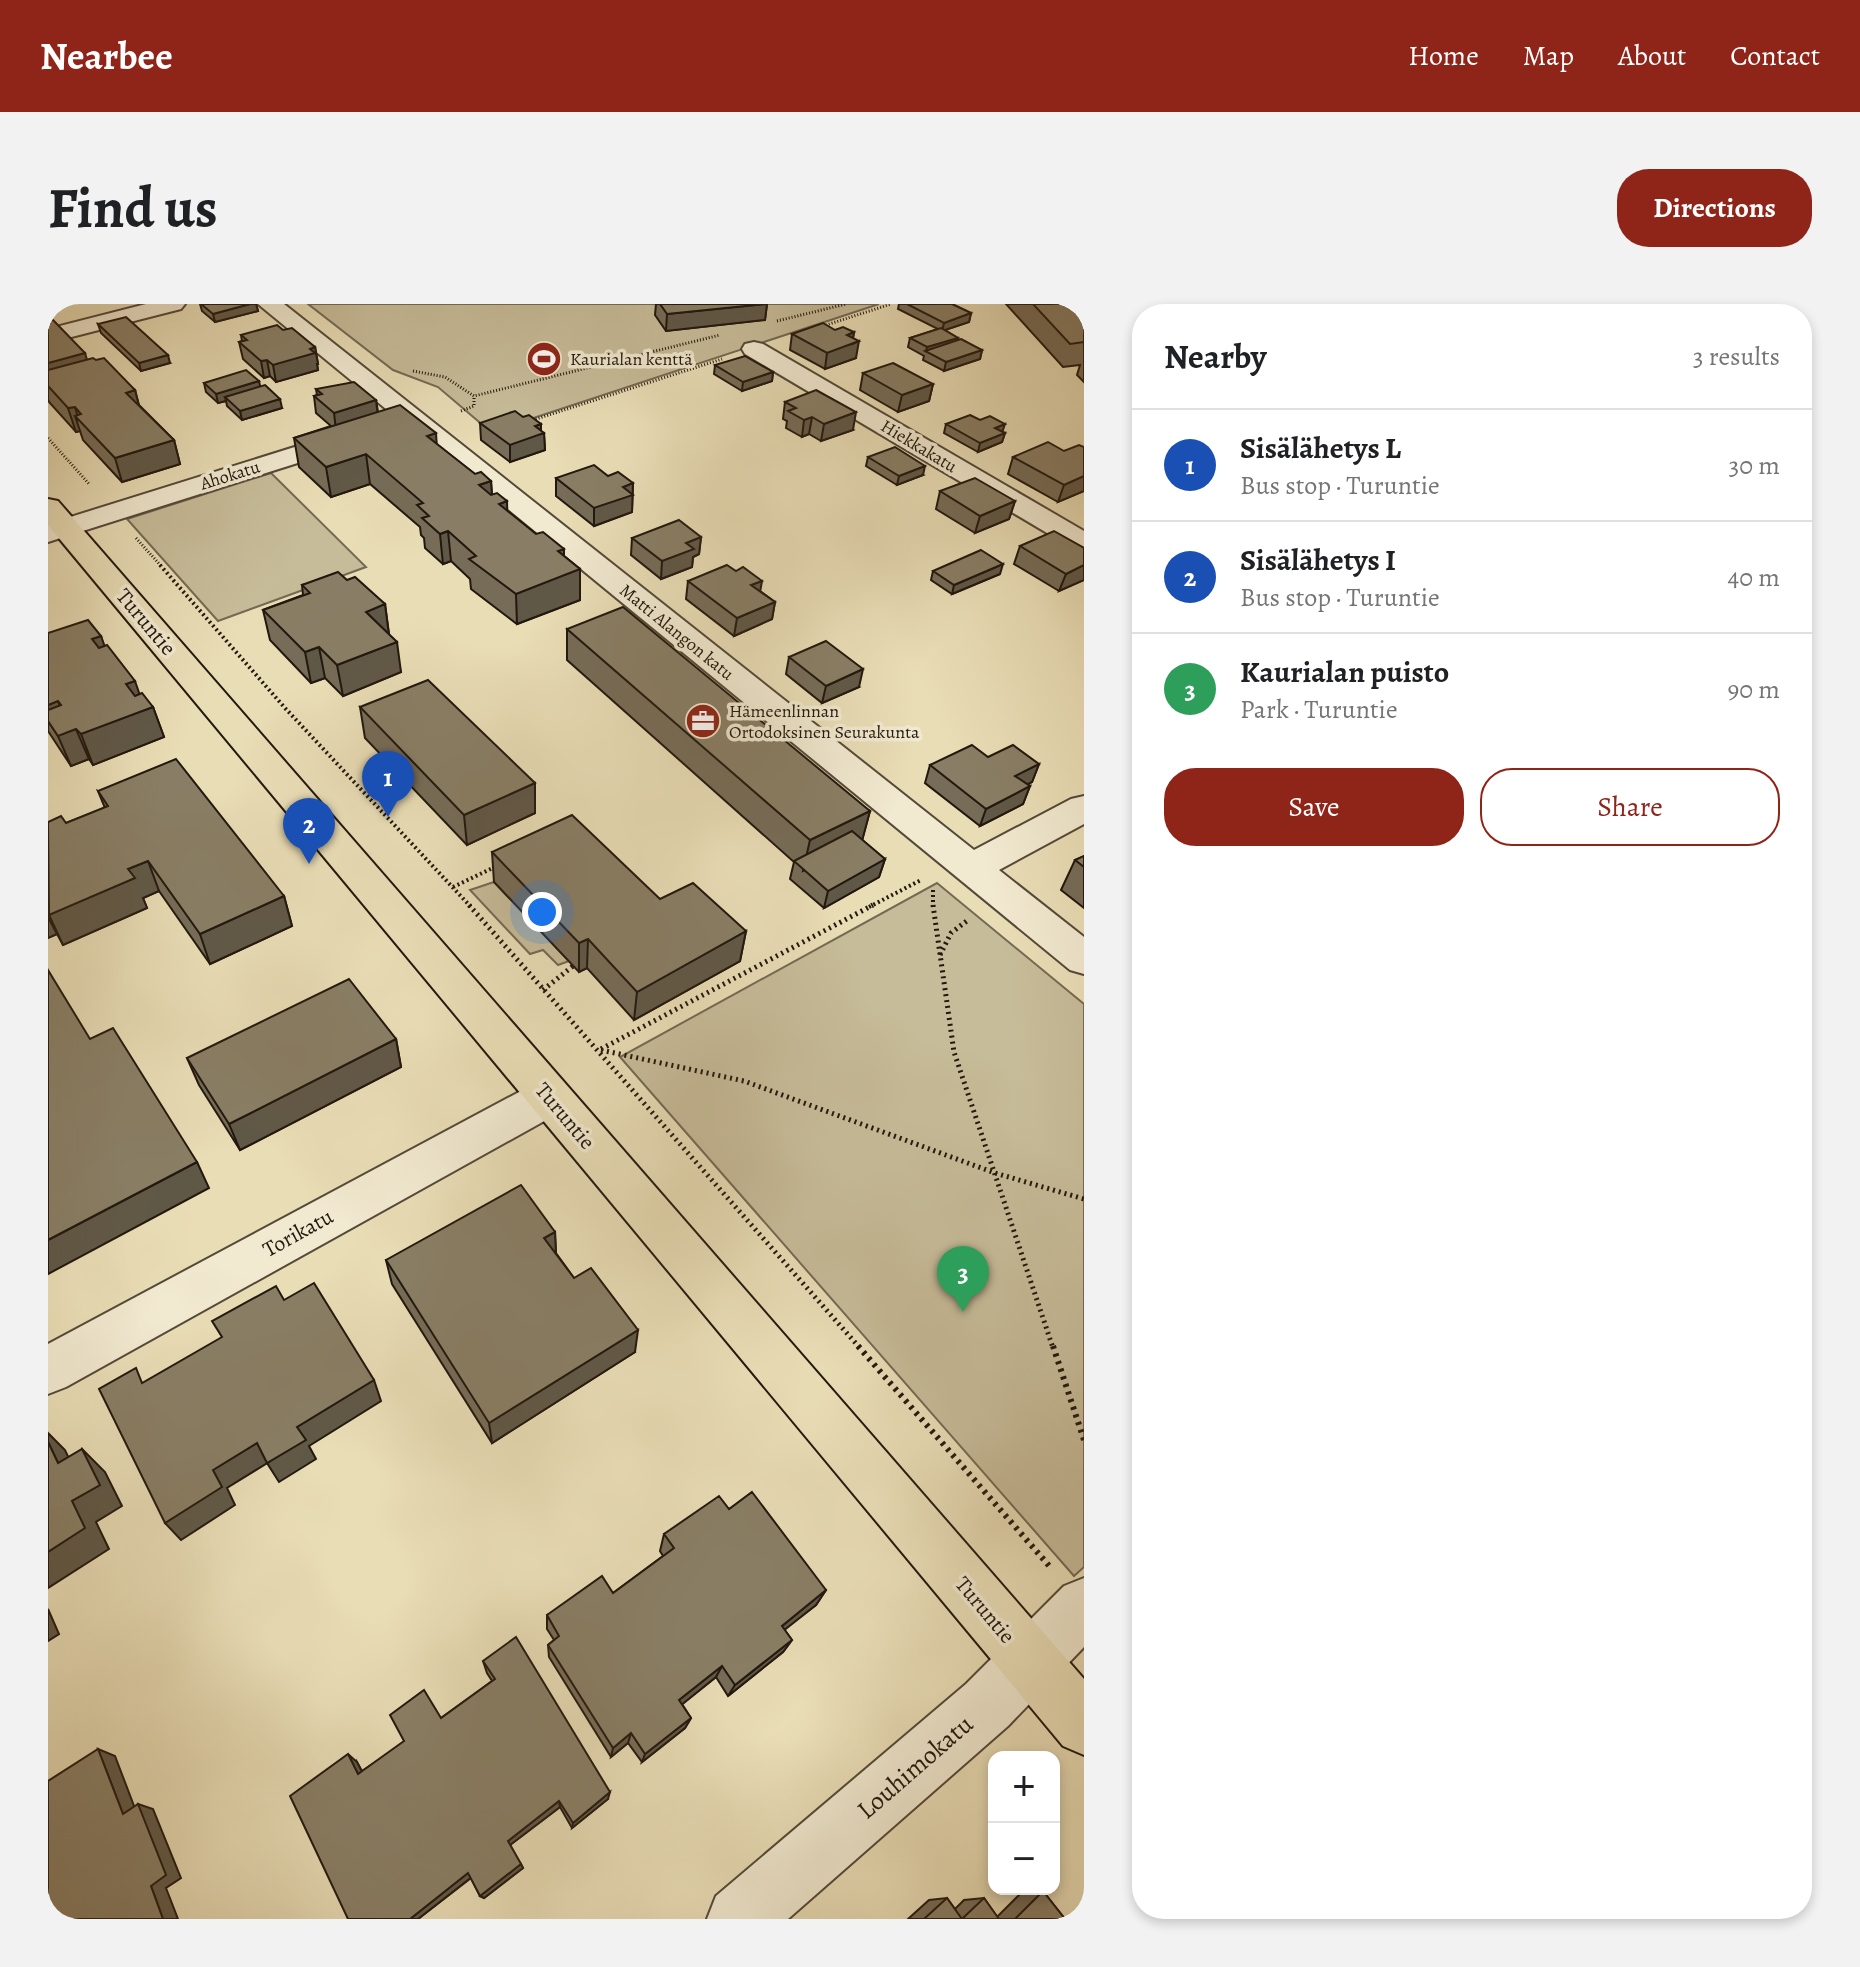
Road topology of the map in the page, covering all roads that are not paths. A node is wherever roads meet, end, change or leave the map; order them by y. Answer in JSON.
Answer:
{"nodes":[{"id":1,"x":173,"y":304,"type":"edge"},
{"id":2,"x":270,"y":304,"type":"edge"},
{"id":3,"x":48,"y":336,"type":"edge"},
{"id":4,"x":754,"y":349,"type":"road end"},
{"id":5,"x":412,"y":419,"type":"junction"},
{"id":6,"x":54,"y":522,"type":"edge"},
{"id":7,"x":1084,"y":543,"type":"edge"},
{"id":8,"x":1084,"y":808,"type":"edge"},
{"id":9,"x":956,"y":866,"type":"junction"},
{"id":10,"x":1084,"y":959,"type":"edge"},
{"id":11,"x":549,"y":1097,"type":"junction"},
{"id":12,"x":48,"y":1370,"type":"edge"},
{"id":13,"x":1084,"y":1606,"type":"edge"},
{"id":14,"x":1029,"y":1662,"type":"junction"},
{"id":15,"x":1084,"y":1725,"type":"edge"},
{"id":16,"x":739,"y":1919,"type":"edge"}],
"edges":[{"from":1,"to":3,"type":"street"},
{"from":2,"to":5,"type":"street","name":"Matti Alangon katu"},
{"from":4,"to":7,"type":"street","name":"Hiekkakatu"},
{"from":5,"to":6,"type":"street","name":"Ahokatu"},
{"from":5,"to":9,"type":"street","name":"Matti Alangon katu"},
{"from":6,"to":11,"type":"main road","name":"Turuntie"},
{"from":8,"to":9,"type":"street"},
{"from":9,"to":10,"type":"street","name":"Matti Alangon katu"},
{"from":11,"to":12,"type":"street","name":"Torikatu"},
{"from":11,"to":14,"type":"main road","name":"Turuntie"},
{"from":13,"to":14,"type":"street","name":"Louhimokatu"},
{"from":14,"to":15,"type":"main road","name":"Turuntie"},
{"from":14,"to":16,"type":"street","name":"Louhimokatu"}]}
